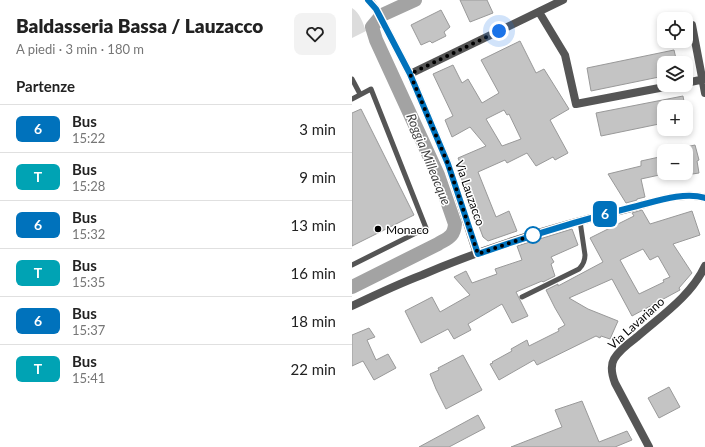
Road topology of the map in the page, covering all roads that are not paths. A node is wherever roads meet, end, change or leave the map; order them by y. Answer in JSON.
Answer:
{"nodes":[{"id":1,"x":371,"y":0,"type":"edge"},
{"id":2,"x":563,"y":0,"type":"edge"},
{"id":3,"x":539,"y":12,"type":"junction"},
{"id":4,"x":693,"y":30,"type":"edge"},
{"id":5,"x":410,"y":74,"type":"junction"},
{"id":6,"x":352,"y":79,"type":"edge"},
{"id":7,"x":704,"y":79,"type":"edge"},
{"id":8,"x":693,"y":81,"type":"edge"},
{"id":9,"x":657,"y":88,"type":"edge"},
{"id":10,"x":705,"y":93,"type":"edge"},
{"id":11,"x":360,"y":94,"type":"junction"},
{"id":12,"x":352,"y":98,"type":"edge"},
{"id":13,"x":705,"y":198,"type":"edge"},
{"id":14,"x":580,"y":221,"type":"junction"},
{"id":15,"x":478,"y":254,"type":"junction"},
{"id":16,"x":352,"y":265,"type":"edge"},
{"id":17,"x":705,"y":266,"type":"edge"},
{"id":18,"x":522,"y":297,"type":"dead end"},
{"id":19,"x":352,"y":306,"type":"edge"},
{"id":20,"x":649,"y":447,"type":"edge"}],
"edges":[{"from":1,"to":5,"type":"street","name":"Via Lauzacco"},
{"from":2,"to":3,"type":"street"},
{"from":3,"to":5,"type":"street"},
{"from":3,"to":9,"type":"street"},
{"from":4,"to":7,"type":"street"},
{"from":5,"to":15,"type":"street","name":"Via Lauzacco"},
{"from":6,"to":11,"type":"lane"},
{"from":7,"to":8,"type":"street"},
{"from":7,"to":10,"type":"street"},
{"from":11,"to":12,"type":"lane"},
{"from":11,"to":16,"type":"lane"},
{"from":13,"to":14,"type":"street"},
{"from":14,"to":15,"type":"street"},
{"from":14,"to":18,"type":"lane"},
{"from":15,"to":19,"type":"street"},
{"from":17,"to":20,"type":"street","name":"Via Lavariano"}]}
